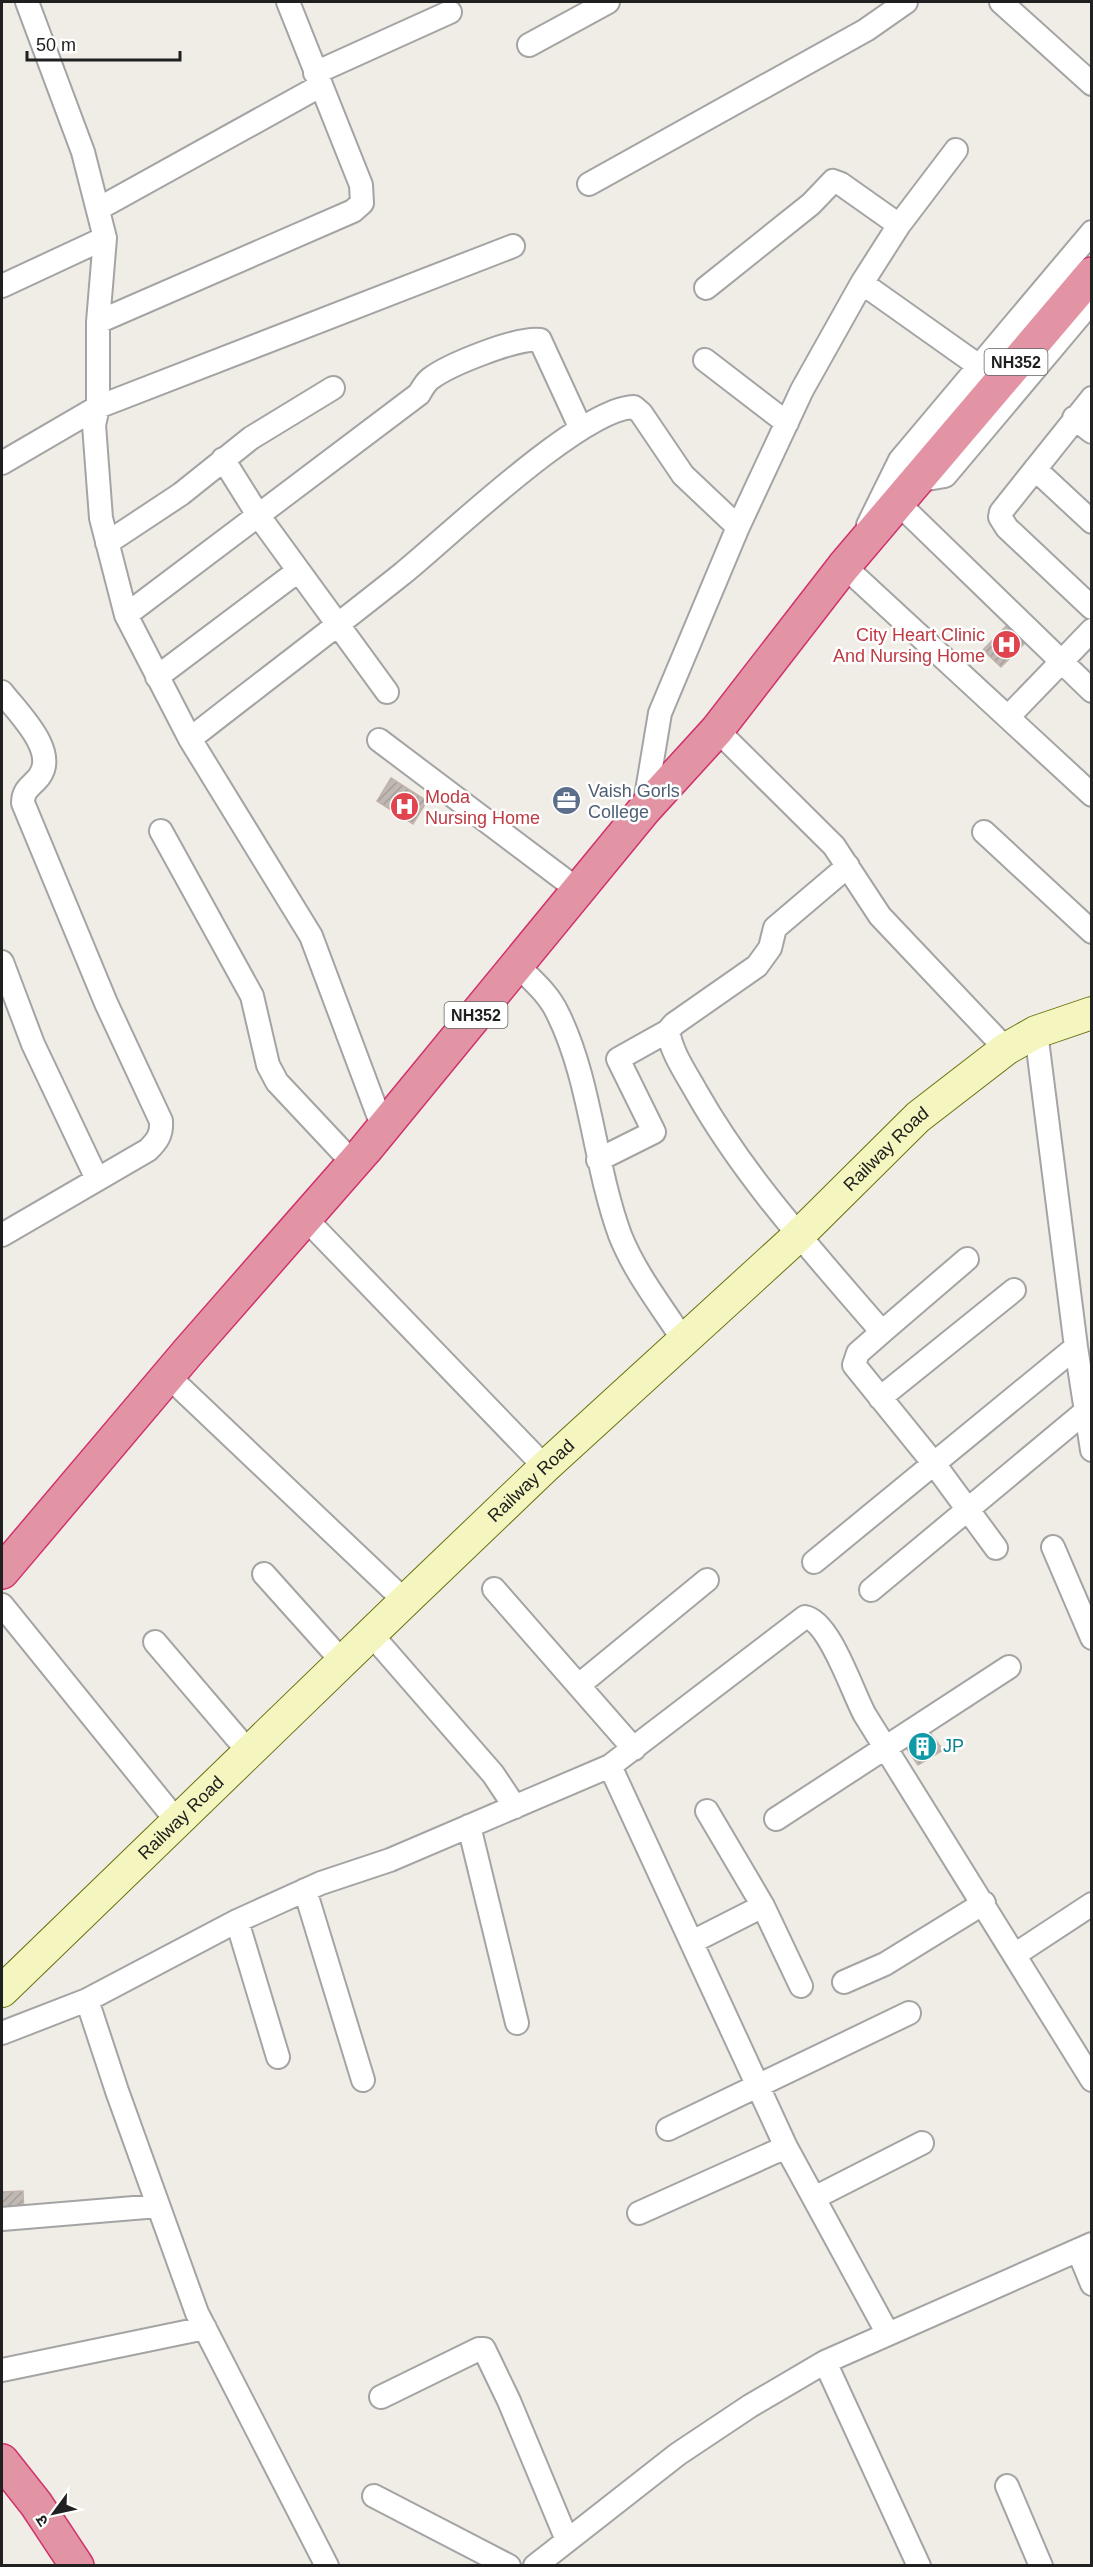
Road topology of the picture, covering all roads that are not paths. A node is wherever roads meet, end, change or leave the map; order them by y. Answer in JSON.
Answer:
{"nodes":[{"id":1,"x":27,"y":2,"type":"edge"},
{"id":2,"x":288,"y":2,"type":"edge"},
{"id":3,"x":608,"y":2,"type":"edge"},
{"id":4,"x":906,"y":2,"type":"edge"},
{"id":5,"x":1001,"y":2,"type":"edge"},
{"id":6,"x":450,"y":12,"type":"dead end"},
{"id":7,"x":529,"y":45,"type":"dead end"},
{"id":8,"x":318,"y":79,"type":"junction"},
{"id":9,"x":1092,"y":84,"type":"edge"},
{"id":10,"x":956,"y":150,"type":"dead end"},
{"id":11,"x":589,"y":184,"type":"dead end"},
{"id":12,"x":98,"y":209,"type":"junction"},
{"id":13,"x":899,"y":225,"type":"junction"},
{"id":14,"x":1092,"y":232,"type":"edge"},
{"id":15,"x":105,"y":238,"type":"junction"},
{"id":16,"x":513,"y":246,"type":"dead end"},
{"id":17,"x":1092,"y":274,"type":"edge"},
{"id":18,"x":862,"y":283,"type":"junction"},
{"id":19,"x":2,"y":286,"type":"edge"},
{"id":20,"x":706,"y":288,"type":"dead end"},
{"id":21,"x":1092,"y":301,"type":"edge"},
{"id":22,"x":98,"y":322,"type":"junction"},
{"id":23,"x":705,"y":360,"type":"dead end"},
{"id":24,"x":979,"y":366,"type":"junction"},
{"id":25,"x":333,"y":388,"type":"dead end"},
{"id":26,"x":1092,"y":398,"type":"edge"},
{"id":27,"x":98,"y":407,"type":"junction"},
{"id":28,"x":787,"y":423,"type":"junction"},
{"id":29,"x":1083,"y":425,"type":"edge"},
{"id":30,"x":581,"y":429,"type":"junction"},
{"id":31,"x":223,"y":459,"type":"junction"},
{"id":32,"x":2,"y":463,"type":"edge"},
{"id":33,"x":1035,"y":469,"type":"junction"},
{"id":34,"x":906,"y":492,"type":"junction"},
{"id":35,"x":258,"y":515,"type":"junction"},
{"id":36,"x":1092,"y":522,"type":"edge"},
{"id":37,"x":738,"y":527,"type":"junction"},
{"id":38,"x":107,"y":543,"type":"junction"},
{"id":39,"x":854,"y":554,"type":"junction"},
{"id":40,"x":298,"y":571,"type":"junction"},
{"id":41,"x":1092,"y":608,"type":"edge"},
{"id":42,"x":126,"y":615,"type":"junction"},
{"id":43,"x":336,"y":625,"type":"junction"},
{"id":44,"x":1092,"y":630,"type":"edge"},
{"id":45,"x":1061,"y":662,"type":"junction"},
{"id":46,"x":157,"y":677,"type":"junction"},
{"id":47,"x":1092,"y":691,"type":"edge"},
{"id":48,"x":387,"y":692,"type":"dead end"},
{"id":49,"x":2,"y":694,"type":"edge"},
{"id":50,"x":1009,"y":716,"type":"junction"},
{"id":51,"x":717,"y":730,"type":"junction"},
{"id":52,"x":190,"y":739,"type":"junction"},
{"id":53,"x":379,"y":740,"type":"dead end"},
{"id":54,"x":1092,"y":795,"type":"edge"},
{"id":55,"x":644,"y":810,"type":"junction"},
{"id":56,"x":161,"y":831,"type":"dead end"},
{"id":57,"x":984,"y":832,"type":"dead end"},
{"id":58,"x":848,"y":866,"type":"junction"},
{"id":59,"x":578,"y":890,"type":"junction"},
{"id":60,"x":1092,"y":932,"type":"edge"},
{"id":61,"x":2,"y":962,"type":"edge"},
{"id":62,"x":517,"y":965,"type":"junction"},
{"id":63,"x":1092,"y":1012,"type":"edge"},
{"id":64,"x":668,"y":1031,"type":"junction"},
{"id":65,"x":1036,"y":1032,"type":"junction"},
{"id":66,"x":1006,"y":1049,"type":"junction"},
{"id":67,"x":382,"y":1128,"type":"junction"},
{"id":68,"x":598,"y":1160,"type":"junction"},
{"id":69,"x":353,"y":1163,"type":"junction"},
{"id":70,"x":97,"y":1179,"type":"junction"},
{"id":71,"x":305,"y":1218,"type":"junction"},
{"id":72,"x":2,"y":1235,"type":"edge"},
{"id":73,"x":799,"y":1235,"type":"junction"},
{"id":74,"x":968,"y":1259,"type":"dead end"},
{"id":75,"x":1014,"y":1290,"type":"dead end"},
{"id":76,"x":882,"y":1332,"type":"junction"},
{"id":77,"x":684,"y":1341,"type":"junction"},
{"id":78,"x":1076,"y":1347,"type":"junction"},
{"id":79,"x":167,"y":1375,"type":"junction"},
{"id":80,"x":880,"y":1398,"type":"junction"},
{"id":81,"x":1086,"y":1411,"type":"junction"},
{"id":82,"x":1092,"y":1450,"type":"edge"},
{"id":83,"x":935,"y":1465,"type":"junction"},
{"id":84,"x":546,"y":1467,"type":"junction"},
{"id":85,"x":969,"y":1509,"type":"junction"},
{"id":86,"x":1053,"y":1547,"type":"dead end"},
{"id":87,"x":996,"y":1548,"type":"dead end"},
{"id":88,"x":814,"y":1562,"type":"dead end"},
{"id":89,"x":2,"y":1570,"type":"edge"},
{"id":90,"x":264,"y":1574,"type":"dead end"},
{"id":91,"x":707,"y":1580,"type":"dead end"},
{"id":92,"x":494,"y":1588,"type":"dead end"},
{"id":93,"x":871,"y":1590,"type":"dead end"},
{"id":94,"x":405,"y":1601,"type":"junction"},
{"id":95,"x":2,"y":1605,"type":"edge"},
{"id":96,"x":371,"y":1634,"type":"junction"},
{"id":97,"x":1092,"y":1638,"type":"edge"},
{"id":98,"x":155,"y":1642,"type":"dead end"},
{"id":99,"x":342,"y":1661,"type":"junction"},
{"id":100,"x":1009,"y":1667,"type":"dead end"},
{"id":101,"x":579,"y":1686,"type":"junction"},
{"id":102,"x":885,"y":1747,"type":"junction"},
{"id":103,"x":634,"y":1749,"type":"junction"},
{"id":104,"x":248,"y":1751,"type":"junction"},
{"id":105,"x":610,"y":1766,"type":"junction"},
{"id":106,"x":515,"y":1807,"type":"junction"},
{"id":107,"x":707,"y":1811,"type":"dead end"},
{"id":108,"x":776,"y":1819,"type":"dead end"},
{"id":109,"x":176,"y":1820,"type":"junction"},
{"id":110,"x":469,"y":1826,"type":"junction"},
{"id":111,"x":305,"y":1890,"type":"junction"},
{"id":112,"x":984,"y":1903,"type":"junction"},
{"id":113,"x":1092,"y":1904,"type":"edge"},
{"id":114,"x":763,"y":1906,"type":"junction"},
{"id":115,"x":237,"y":1921,"type":"junction"},
{"id":116,"x":692,"y":1942,"type":"junction"},
{"id":117,"x":1016,"y":1954,"type":"junction"},
{"id":118,"x":843,"y":1982,"type":"dead end"},
{"id":119,"x":801,"y":1986,"type":"dead end"},
{"id":120,"x":2,"y":1991,"type":"edge"},
{"id":121,"x":87,"y":2000,"type":"junction"},
{"id":122,"x":909,"y":2013,"type":"dead end"},
{"id":123,"x":517,"y":2023,"type":"dead end"},
{"id":124,"x":2,"y":2033,"type":"edge"},
{"id":125,"x":278,"y":2057,"type":"dead end"},
{"id":126,"x":363,"y":2080,"type":"dead end"},
{"id":127,"x":1092,"y":2080,"type":"edge"},
{"id":128,"x":757,"y":2088,"type":"junction"},
{"id":129,"x":668,"y":2129,"type":"dead end"},
{"id":130,"x":922,"y":2143,"type":"dead end"},
{"id":131,"x":786,"y":2147,"type":"junction"},
{"id":132,"x":814,"y":2198,"type":"junction"},
{"id":133,"x":158,"y":2206,"type":"junction"},
{"id":134,"x":639,"y":2213,"type":"dead end"},
{"id":135,"x":2,"y":2219,"type":"edge"},
{"id":136,"x":1085,"y":2247,"type":"edge"},
{"id":137,"x":1092,"y":2284,"type":"edge"},
{"id":138,"x":205,"y":2328,"type":"junction"},
{"id":139,"x":888,"y":2334,"type":"junction"},
{"id":140,"x":825,"y":2362,"type":"junction"},
{"id":141,"x":2,"y":2370,"type":"edge"},
{"id":142,"x":381,"y":2397,"type":"dead end"},
{"id":143,"x":2,"y":2461,"type":"edge"},
{"id":144,"x":1007,"y":2486,"type":"dead end"},
{"id":145,"x":374,"y":2496,"type":"dead end"},
{"id":146,"x":2,"y":2498,"type":"edge"},
{"id":147,"x":567,"y":2540,"type":"junction"},
{"id":148,"x":49,"y":2565,"type":"edge"},
{"id":149,"x":77,"y":2565,"type":"edge"},
{"id":150,"x":327,"y":2565,"type":"edge"},
{"id":151,"x":509,"y":2565,"type":"edge"},
{"id":152,"x":535,"y":2565,"type":"edge"},
{"id":153,"x":919,"y":2565,"type":"edge"},
{"id":154,"x":1041,"y":2565,"type":"edge"}],
"edges":[{"from":1,"to":12,"type":"street"},
{"from":2,"to":8,"type":"street"},
{"from":3,"to":7,"type":"street"},
{"from":4,"to":11,"type":"street"},
{"from":5,"to":9,"type":"street"},
{"from":6,"to":8,"type":"street"},
{"from":8,"to":12,"type":"street"},
{"from":8,"to":22,"type":"street"},
{"from":10,"to":13,"type":"street"},
{"from":12,"to":15,"type":"street"},
{"from":13,"to":18,"type":"street"},
{"from":13,"to":20,"type":"street"},
{"from":14,"to":24,"type":"street"},
{"from":15,"to":19,"type":"street"},
{"from":15,"to":22,"type":"street"},
{"from":16,"to":27,"type":"street"},
{"from":17,"to":34,"type":"highway","number":"NH352"},
{"from":18,"to":24,"type":"street"},
{"from":18,"to":28,"type":"street"},
{"from":21,"to":34,"type":"street"},
{"from":22,"to":27,"type":"street"},
{"from":23,"to":28,"type":"street"},
{"from":24,"to":39,"type":"street"},
{"from":25,"to":31,"type":"street"},
{"from":26,"to":29,"type":"street"},
{"from":27,"to":32,"type":"street"},
{"from":27,"to":38,"type":"street"},
{"from":28,"to":37,"type":"street"},
{"from":29,"to":33,"type":"street"},
{"from":30,"to":35,"type":"street"},
{"from":30,"to":37,"type":"street"},
{"from":30,"to":43,"type":"street"},
{"from":31,"to":35,"type":"street"},
{"from":31,"to":38,"type":"street"},
{"from":33,"to":36,"type":"street"},
{"from":33,"to":41,"type":"street"},
{"from":34,"to":39,"type":"highway","number":"NH352"},
{"from":34,"to":45,"type":"street"},
{"from":35,"to":40,"type":"street"},
{"from":35,"to":42,"type":"street"},
{"from":37,"to":55,"type":"street"},
{"from":38,"to":42,"type":"street"},
{"from":39,"to":50,"type":"street"},
{"from":39,"to":51,"type":"highway","number":"NH352"},
{"from":40,"to":43,"type":"street"},
{"from":40,"to":46,"type":"street"},
{"from":42,"to":46,"type":"street"},
{"from":43,"to":48,"type":"street"},
{"from":43,"to":52,"type":"street"},
{"from":44,"to":45,"type":"street"},
{"from":45,"to":47,"type":"street"},
{"from":45,"to":50,"type":"street"},
{"from":46,"to":52,"type":"street"},
{"from":49,"to":70,"type":"street"},
{"from":50,"to":54,"type":"street"},
{"from":51,"to":55,"type":"highway","number":"NH352"},
{"from":51,"to":58,"type":"street"},
{"from":52,"to":67,"type":"street"},
{"from":53,"to":59,"type":"street"},
{"from":55,"to":59,"type":"highway","number":"NH352"},
{"from":56,"to":69,"type":"street"},
{"from":57,"to":60,"type":"street"},
{"from":58,"to":64,"type":"street"},
{"from":58,"to":66,"type":"street"},
{"from":59,"to":62,"type":"highway","number":"NH352"},
{"from":61,"to":70,"type":"street"},
{"from":62,"to":67,"type":"highway","number":"NH352"},
{"from":62,"to":68,"type":"street"},
{"from":63,"to":65,"type":"street","name":"Railway Road"},
{"from":64,"to":68,"type":"street"},
{"from":64,"to":73,"type":"street"},
{"from":65,"to":66,"type":"street","name":"Railway Road"},
{"from":65,"to":78,"type":"street"},
{"from":66,"to":73,"type":"street","name":"Railway Road"},
{"from":67,"to":69,"type":"highway","number":"NH352"},
{"from":68,"to":77,"type":"street"},
{"from":69,"to":71,"type":"highway","number":"NH352"},
{"from":70,"to":72,"type":"street"},
{"from":71,"to":79,"type":"highway","number":"NH352"},
{"from":71,"to":84,"type":"street"},
{"from":73,"to":76,"type":"street"},
{"from":73,"to":77,"type":"street","name":"Railway Road"},
{"from":74,"to":76,"type":"street"},
{"from":75,"to":80,"type":"street"},
{"from":76,"to":80,"type":"street"},
{"from":77,"to":84,"type":"street","name":"Railway Road"},
{"from":78,"to":81,"type":"street"},
{"from":78,"to":83,"type":"street"},
{"from":79,"to":89,"type":"highway","number":"NH352"},
{"from":79,"to":94,"type":"street"},
{"from":80,"to":83,"type":"street"},
{"from":81,"to":82,"type":"street"},
{"from":81,"to":85,"type":"street"},
{"from":83,"to":85,"type":"street"},
{"from":83,"to":88,"type":"street"},
{"from":84,"to":94,"type":"street","name":"Railway Road"},
{"from":85,"to":87,"type":"street"},
{"from":85,"to":93,"type":"street"},
{"from":86,"to":97,"type":"street"},
{"from":90,"to":99,"type":"street"},
{"from":91,"to":101,"type":"street"},
{"from":92,"to":101,"type":"street"},
{"from":94,"to":96,"type":"street","name":"Railway Road"},
{"from":95,"to":109,"type":"street"},
{"from":96,"to":99,"type":"street","name":"Railway Road"},
{"from":96,"to":106,"type":"street"},
{"from":98,"to":104,"type":"street"},
{"from":99,"to":104,"type":"street","name":"Railway Road"},
{"from":100,"to":102,"type":"street"},
{"from":101,"to":103,"type":"street"},
{"from":102,"to":103,"type":"street"},
{"from":102,"to":108,"type":"street"},
{"from":102,"to":112,"type":"street"},
{"from":103,"to":105,"type":"street"},
{"from":104,"to":109,"type":"street","name":"Railway Road"},
{"from":105,"to":106,"type":"street"},
{"from":105,"to":116,"type":"street"},
{"from":106,"to":110,"type":"street"},
{"from":107,"to":114,"type":"street"},
{"from":109,"to":120,"type":"street","name":"Railway Road"},
{"from":110,"to":111,"type":"street"},
{"from":110,"to":123,"type":"street"},
{"from":111,"to":115,"type":"street"},
{"from":111,"to":126,"type":"street"},
{"from":112,"to":117,"type":"street"},
{"from":112,"to":118,"type":"street"},
{"from":113,"to":117,"type":"street"},
{"from":114,"to":116,"type":"street"},
{"from":114,"to":119,"type":"street"},
{"from":115,"to":121,"type":"street"},
{"from":115,"to":125,"type":"street"},
{"from":116,"to":128,"type":"street"},
{"from":117,"to":127,"type":"street"},
{"from":121,"to":124,"type":"street"},
{"from":121,"to":133,"type":"street"},
{"from":122,"to":128,"type":"street"},
{"from":128,"to":129,"type":"street"},
{"from":128,"to":131,"type":"street"},
{"from":130,"to":132,"type":"street"},
{"from":131,"to":132,"type":"street"},
{"from":131,"to":134,"type":"street"},
{"from":132,"to":139,"type":"street"},
{"from":133,"to":135,"type":"street"},
{"from":133,"to":138,"type":"street"},
{"from":136,"to":137,"type":"street"},
{"from":136,"to":139,"type":"street"},
{"from":138,"to":141,"type":"street"},
{"from":138,"to":150,"type":"street"},
{"from":139,"to":140,"type":"street"},
{"from":140,"to":147,"type":"street"},
{"from":140,"to":153,"type":"street"},
{"from":142,"to":147,"type":"street"},
{"from":143,"to":149,"type":"highway"},
{"from":144,"to":154,"type":"street"},
{"from":145,"to":151,"type":"street"},
{"from":146,"to":148,"type":"highway"},
{"from":147,"to":152,"type":"street"}]}
